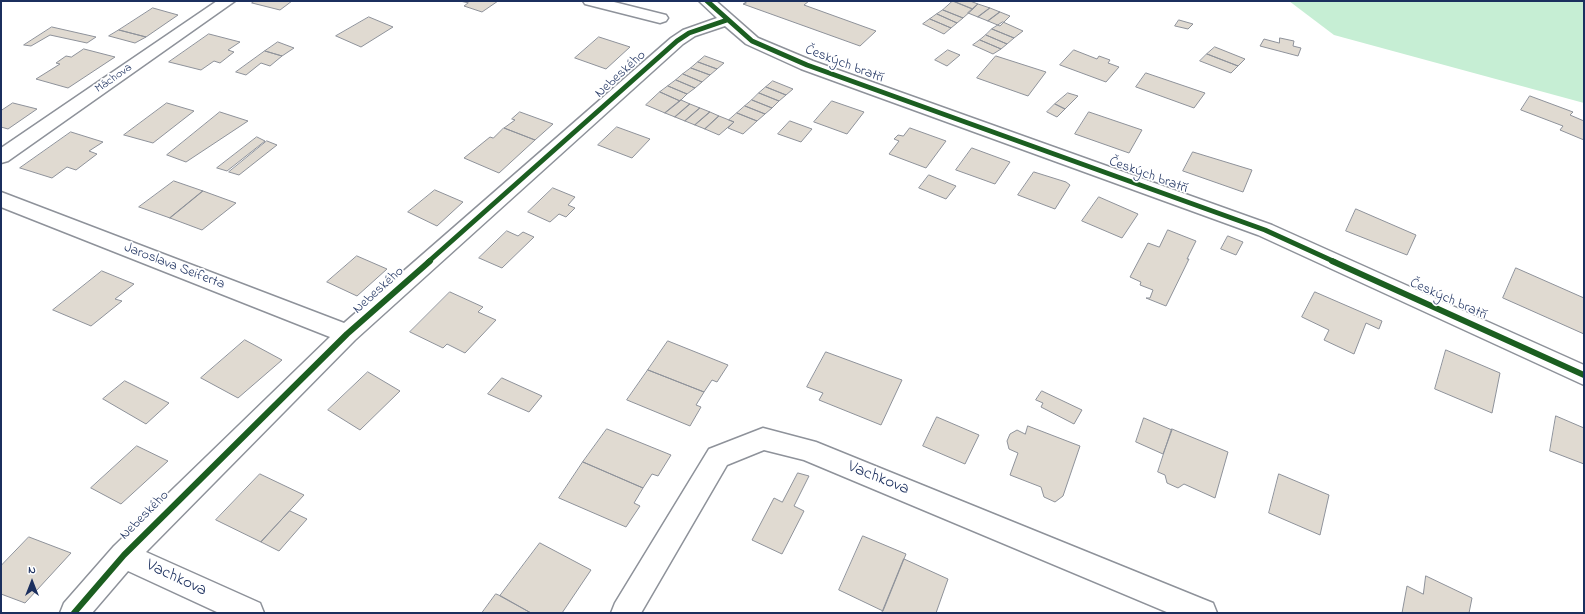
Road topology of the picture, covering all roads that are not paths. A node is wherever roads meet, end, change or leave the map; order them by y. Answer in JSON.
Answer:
{"nodes":[{"id":1,"x":228,"y":1,"type":"edge"},
{"id":2,"x":591,"y":1,"type":"edge"},
{"id":3,"x":707,"y":1,"type":"edge"},
{"id":4,"x":660,"y":18,"type":"dead end"},
{"id":5,"x":727,"y":20,"type":"junction"},
{"id":6,"x":1,"y":157,"type":"edge"},
{"id":7,"x":1,"y":199,"type":"edge"},
{"id":8,"x":347,"y":334,"type":"junction"},
{"id":9,"x":1584,"y":375,"type":"edge"},
{"id":10,"x":124,"y":555,"type":"junction"},
{"id":11,"x":74,"y":613,"type":"edge"},
{"id":12,"x":250,"y":613,"type":"edge"},
{"id":13,"x":625,"y":613,"type":"edge"},
{"id":14,"x":1203,"y":613,"type":"edge"}],
"edges":[{"from":1,"to":6,"type":"street","name":"Máchova"},
{"from":2,"to":4,"type":"street"},
{"from":3,"to":5,"type":"street","name":"Českých bratří"},
{"from":5,"to":8,"type":"street","name":"Nebeského"},
{"from":5,"to":9,"type":"street","name":"Českých bratří"},
{"from":7,"to":8,"type":"street","name":"Jaroslava Seiferta"},
{"from":8,"to":10,"type":"street","name":"Nebeského"},
{"from":10,"to":11,"type":"street","name":"Nebeského"},
{"from":10,"to":12,"type":"street","name":"Vachkova"},
{"from":13,"to":14,"type":"street","name":"Vachkova"}]}
